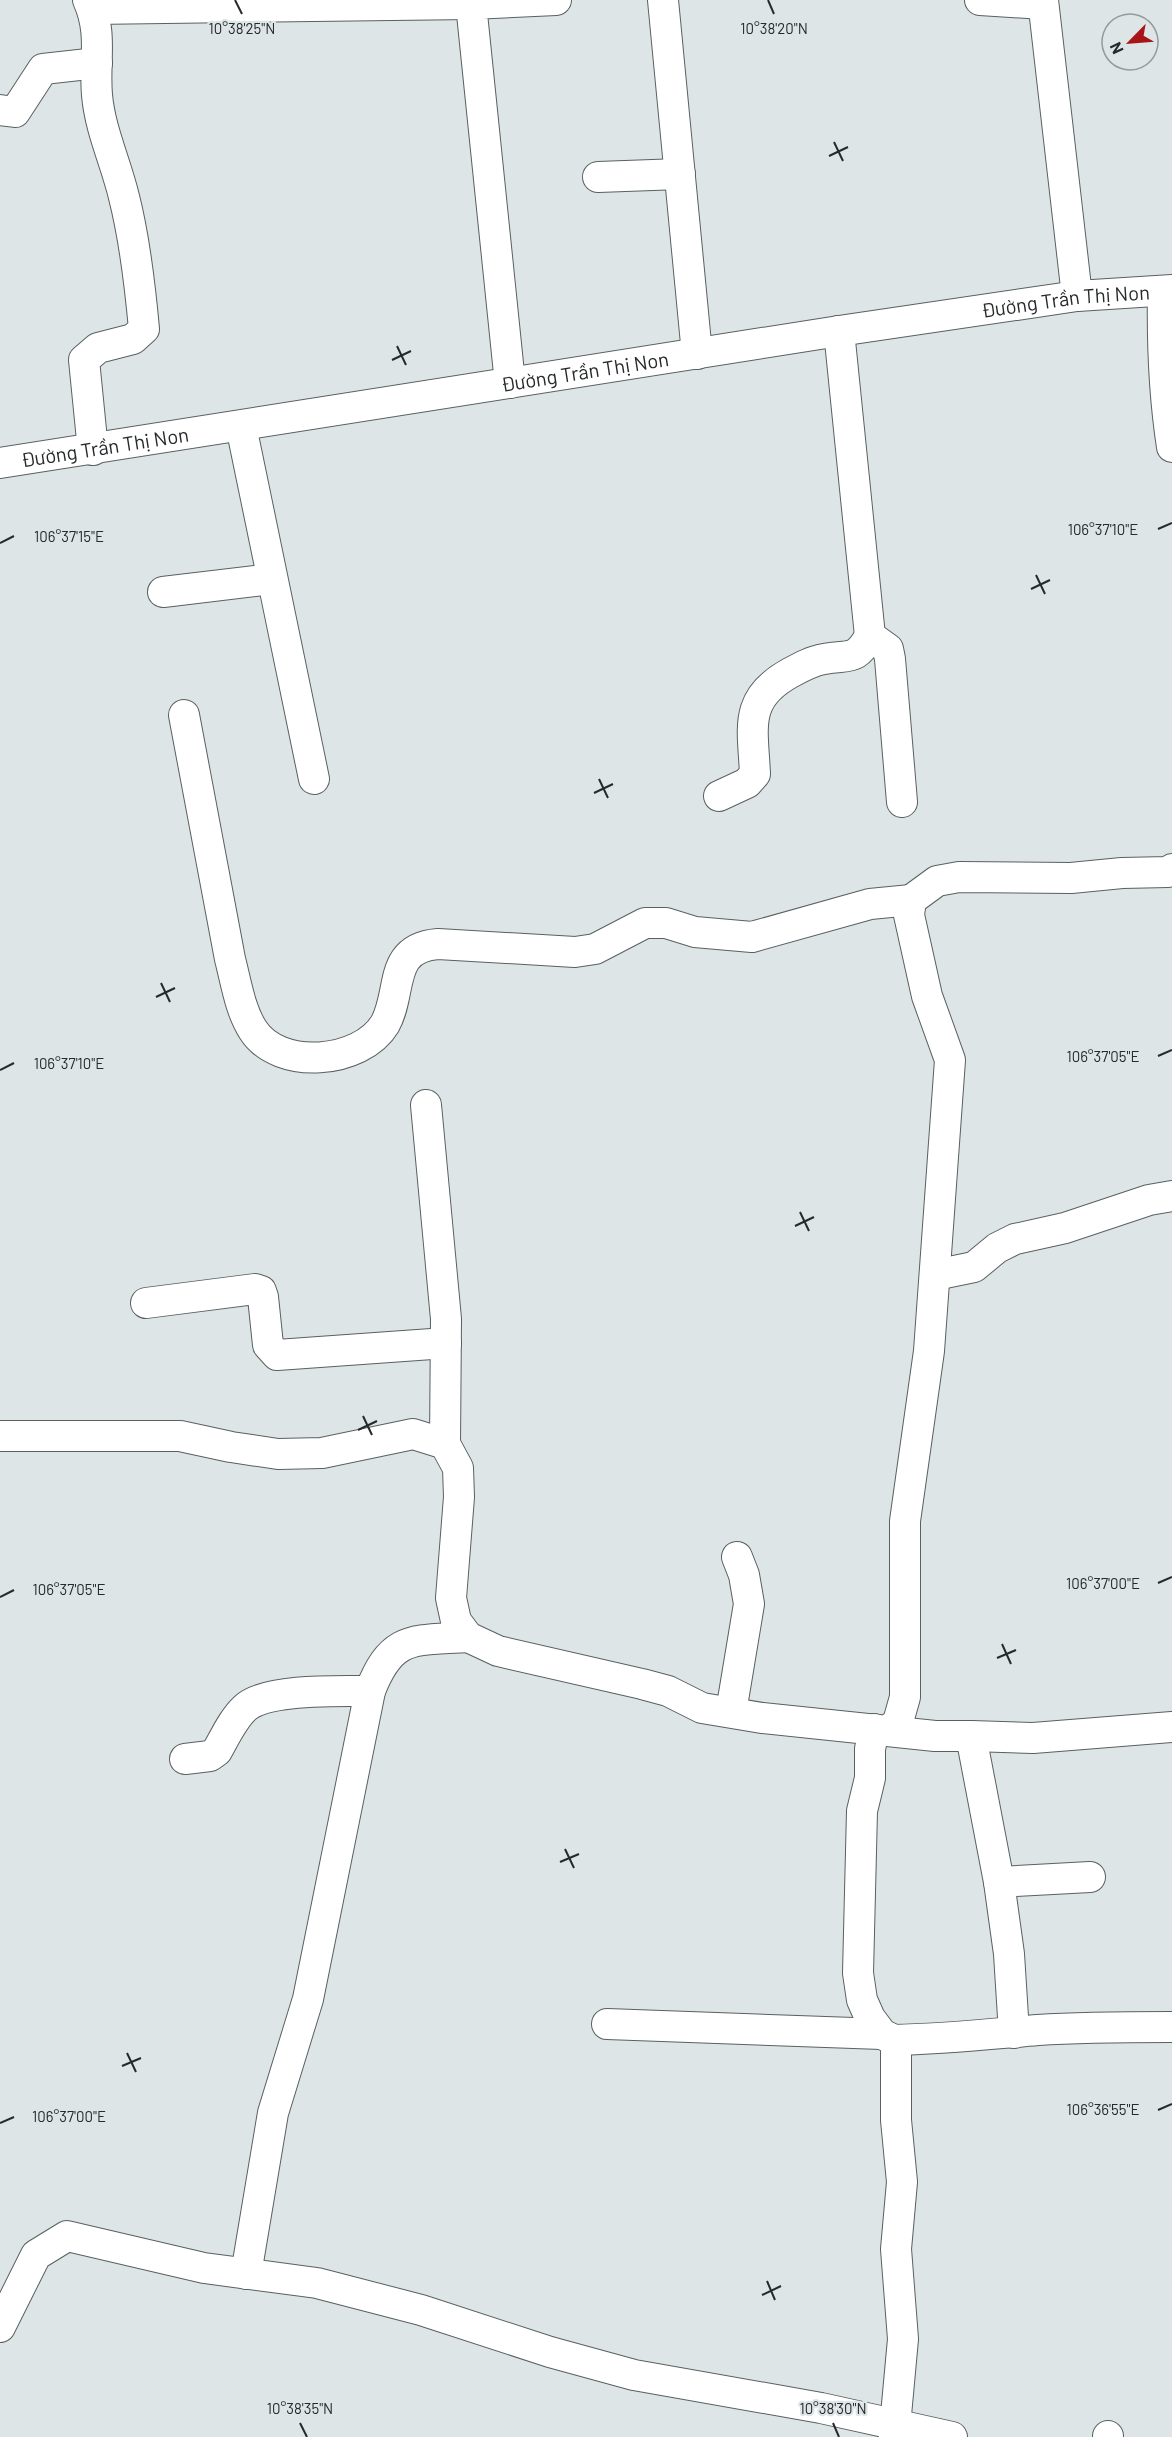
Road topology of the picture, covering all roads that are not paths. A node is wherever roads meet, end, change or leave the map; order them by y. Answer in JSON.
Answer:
{"nodes":[{"id":1,"x":555,"y":0,"type":"edge"},
{"id":2,"x":663,"y":0,"type":"edge"},
{"id":3,"x":980,"y":0,"type":"edge"},
{"id":4,"x":1043,"y":2,"type":"edge"},
{"id":5,"x":471,"y":3,"type":"junction"},
{"id":6,"x":90,"y":5,"type":"edge"},
{"id":7,"x":97,"y":63,"type":"junction"},
{"id":8,"x":0,"y":110,"type":"edge"},
{"id":9,"x":680,"y":174,"type":"junction"},
{"id":10,"x":598,"y":177,"type":"dead end"},
{"id":11,"x":1168,"y":290,"type":"edge"},
{"id":12,"x":1077,"y":296,"type":"junction"},
{"id":13,"x":838,"y":331,"type":"junction"},
{"id":14,"x":697,"y":354,"type":"junction"},
{"id":15,"x":510,"y":383,"type":"junction"},
{"id":16,"x":241,"y":426,"type":"junction"},
{"id":17,"x":1172,"y":447,"type":"edge"},
{"id":18,"x":93,"y":450,"type":"junction"},
{"id":19,"x":0,"y":464,"type":"edge"},
{"id":20,"x":272,"y":579,"type":"junction"},
{"id":21,"x":163,"y":592,"type":"dead end"},
{"id":22,"x":870,"y":636,"type":"junction"},
{"id":23,"x":184,"y":715,"type":"dead end"},
{"id":24,"x":314,"y":779,"type":"dead end"},
{"id":25,"x":719,"y":796,"type":"dead end"},
{"id":26,"x":902,"y":802,"type":"dead end"},
{"id":27,"x":1172,"y":869,"type":"edge"},
{"id":28,"x":911,"y":900,"type":"junction"},
{"id":29,"x":426,"y":1104,"type":"dead end"},
{"id":30,"x":1172,"y":1196,"type":"edge"},
{"id":31,"x":935,"y":1275,"type":"junction"},
{"id":32,"x":146,"y":1303,"type":"dead end"},
{"id":33,"x":446,"y":1343,"type":"junction"},
{"id":34,"x":0,"y":1436,"type":"edge"},
{"id":35,"x":444,"y":1444,"type":"junction"},
{"id":36,"x":737,"y":1557,"type":"dead end"},
{"id":37,"x":468,"y":1637,"type":"junction"},
{"id":38,"x":370,"y":1691,"type":"junction"},
{"id":39,"x":730,"y":1712,"type":"junction"},
{"id":40,"x":1172,"y":1727,"type":"edge"},
{"id":41,"x":881,"y":1730,"type":"junction"},
{"id":42,"x":971,"y":1737,"type":"junction"},
{"id":43,"x":186,"y":1759,"type":"dead end"},
{"id":44,"x":1090,"y":1876,"type":"dead end"},
{"id":45,"x":999,"y":1882,"type":"junction"},
{"id":46,"x":607,"y":2024,"type":"dead end"},
{"id":47,"x":1172,"y":2027,"type":"edge"},
{"id":48,"x":1014,"y":2033,"type":"junction"},
{"id":49,"x":888,"y":2037,"type":"junction"},
{"id":50,"x":246,"y":2274,"type":"junction"},
{"id":51,"x":0,"y":2327,"type":"edge"},
{"id":52,"x":894,"y":2431,"type":"edge"},
{"id":53,"x":952,"y":2437,"type":"edge"}],
"edges":[{"from":1,"to":5,"type":"street"},
{"from":2,"to":9,"type":"street"},
{"from":3,"to":4,"type":"street"},
{"from":4,"to":12,"type":"street"},
{"from":5,"to":6,"type":"street"},
{"from":5,"to":15,"type":"street"},
{"from":6,"to":7,"type":"street"},
{"from":7,"to":8,"type":"street"},
{"from":7,"to":18,"type":"street"},
{"from":9,"to":10,"type":"street"},
{"from":9,"to":14,"type":"street"},
{"from":11,"to":12,"type":"street","name":"Đường Trần Thị Non"},
{"from":11,"to":17,"type":"street"},
{"from":12,"to":13,"type":"street","name":"Đường Trần Thị Non"},
{"from":13,"to":14,"type":"street","name":"Đường Trần Thị Non"},
{"from":13,"to":22,"type":"street"},
{"from":14,"to":15,"type":"street","name":"Đường Trần Thị Non"},
{"from":15,"to":16,"type":"street","name":"Đường Trần Thị Non"},
{"from":16,"to":18,"type":"street","name":"Đường Trần Thị Non"},
{"from":16,"to":20,"type":"street"},
{"from":18,"to":19,"type":"street","name":"Đường Trần Thị Non"},
{"from":20,"to":21,"type":"street"},
{"from":20,"to":24,"type":"street"},
{"from":22,"to":25,"type":"street"},
{"from":22,"to":26,"type":"street"},
{"from":23,"to":28,"type":"street"},
{"from":27,"to":28,"type":"street"},
{"from":28,"to":31,"type":"street"},
{"from":29,"to":33,"type":"street"},
{"from":30,"to":31,"type":"street"},
{"from":31,"to":41,"type":"street"},
{"from":32,"to":33,"type":"street"},
{"from":33,"to":35,"type":"street"},
{"from":34,"to":35,"type":"street"},
{"from":35,"to":37,"type":"street"},
{"from":36,"to":39,"type":"street"},
{"from":37,"to":38,"type":"street"},
{"from":37,"to":39,"type":"street"},
{"from":38,"to":43,"type":"street"},
{"from":38,"to":50,"type":"street"},
{"from":39,"to":41,"type":"street"},
{"from":40,"to":42,"type":"street"},
{"from":41,"to":42,"type":"street"},
{"from":41,"to":49,"type":"street"},
{"from":42,"to":45,"type":"street"},
{"from":44,"to":45,"type":"street"},
{"from":45,"to":48,"type":"street"},
{"from":46,"to":49,"type":"street"},
{"from":47,"to":48,"type":"street"},
{"from":48,"to":49,"type":"street"},
{"from":49,"to":52,"type":"street"},
{"from":50,"to":51,"type":"street"},
{"from":50,"to":52,"type":"street"},
{"from":52,"to":53,"type":"street"}]}
